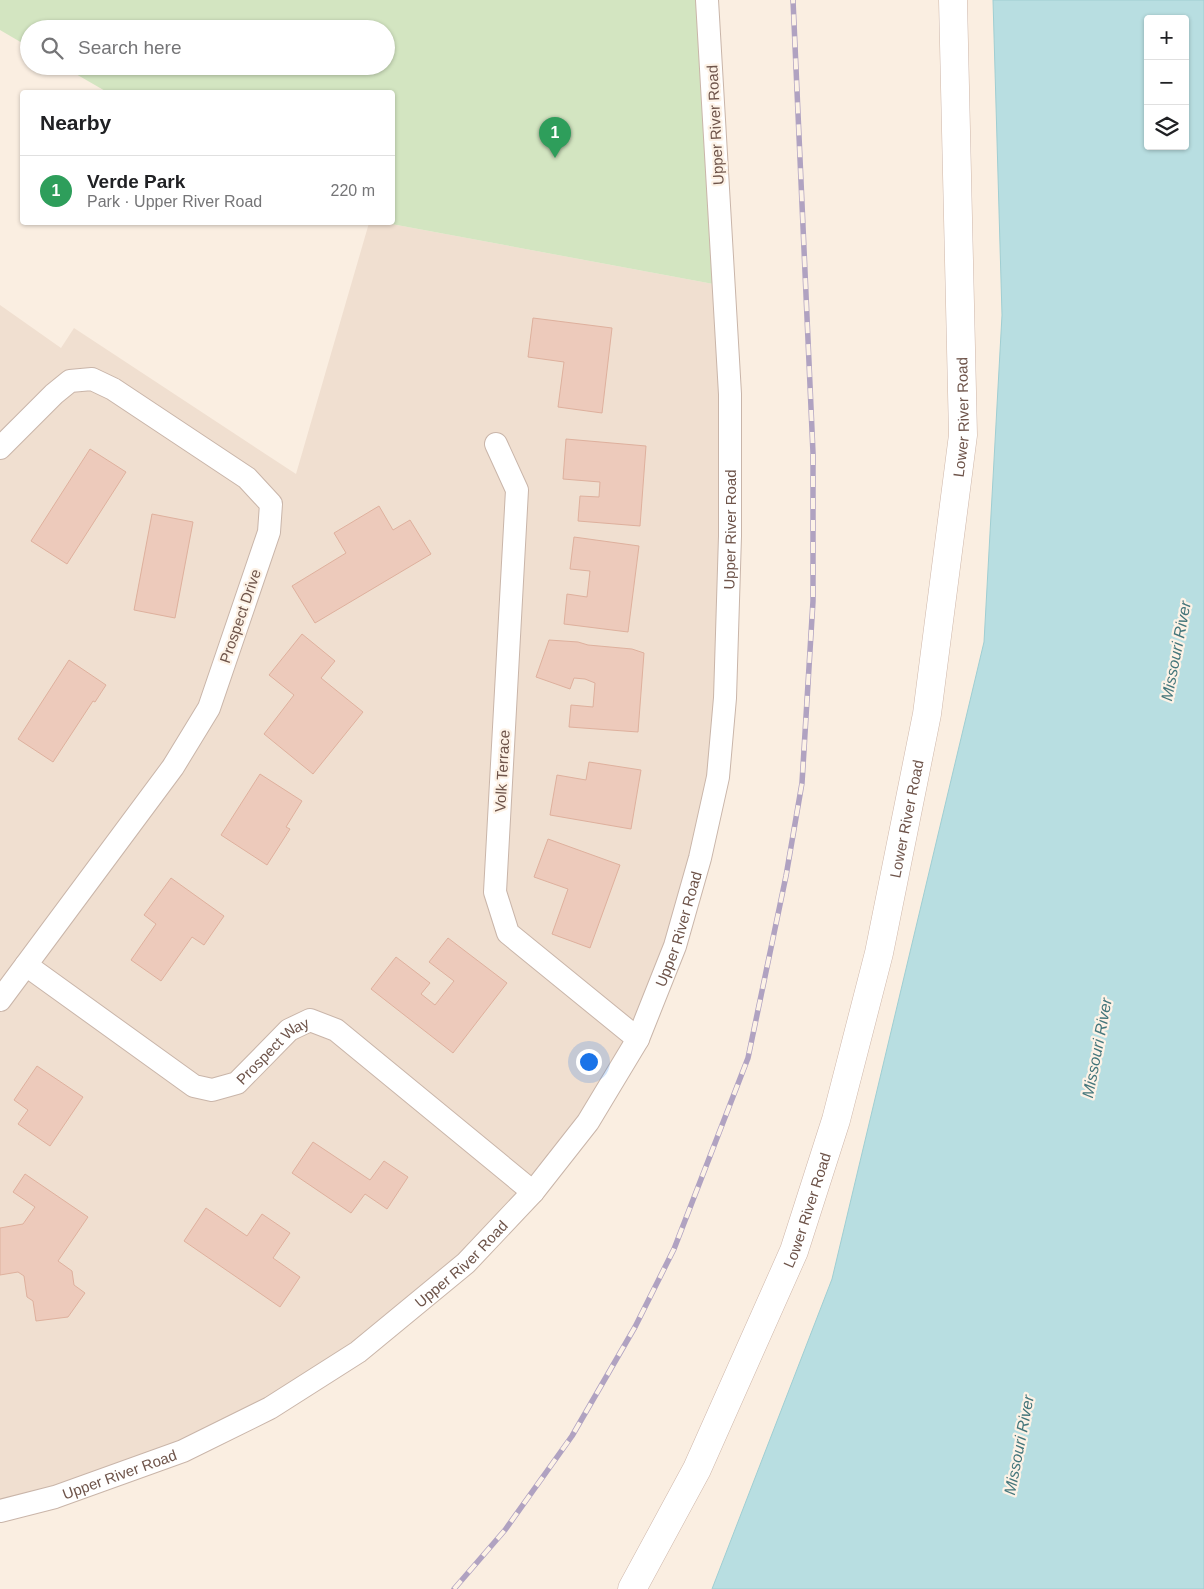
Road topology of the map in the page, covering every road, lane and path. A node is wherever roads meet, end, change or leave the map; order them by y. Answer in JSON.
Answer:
{"nodes":[{"id":1,"x":707,"y":0,"type":"edge"},
{"id":2,"x":953,"y":0,"type":"edge"},
{"id":3,"x":496,"y":444,"type":"dead end"},
{"id":4,"x":0,"y":448,"type":"edge"},
{"id":5,"x":26,"y":965,"type":"junction"},
{"id":6,"x":0,"y":1000,"type":"edge"},
{"id":7,"x":638,"y":1039,"type":"junction"},
{"id":8,"x":533,"y":1192,"type":"junction"},
{"id":9,"x":0,"y":1511,"type":"edge"},
{"id":10,"x":632,"y":1589,"type":"edge"}],
"edges":[{"from":1,"to":7,"type":"street","name":"Upper River Road"},
{"from":2,"to":10,"type":"street","name":"Lower River Road"},
{"from":3,"to":7,"type":"street","name":"Volk Terrace"},
{"from":4,"to":5,"type":"street","name":"Prospect Drive"},
{"from":5,"to":6,"type":"street","name":"Prospect Drive"},
{"from":5,"to":8,"type":"street","name":"Prospect Way"},
{"from":7,"to":8,"type":"street","name":"Upper River Road"},
{"from":8,"to":9,"type":"street","name":"Upper River Road"}]}
